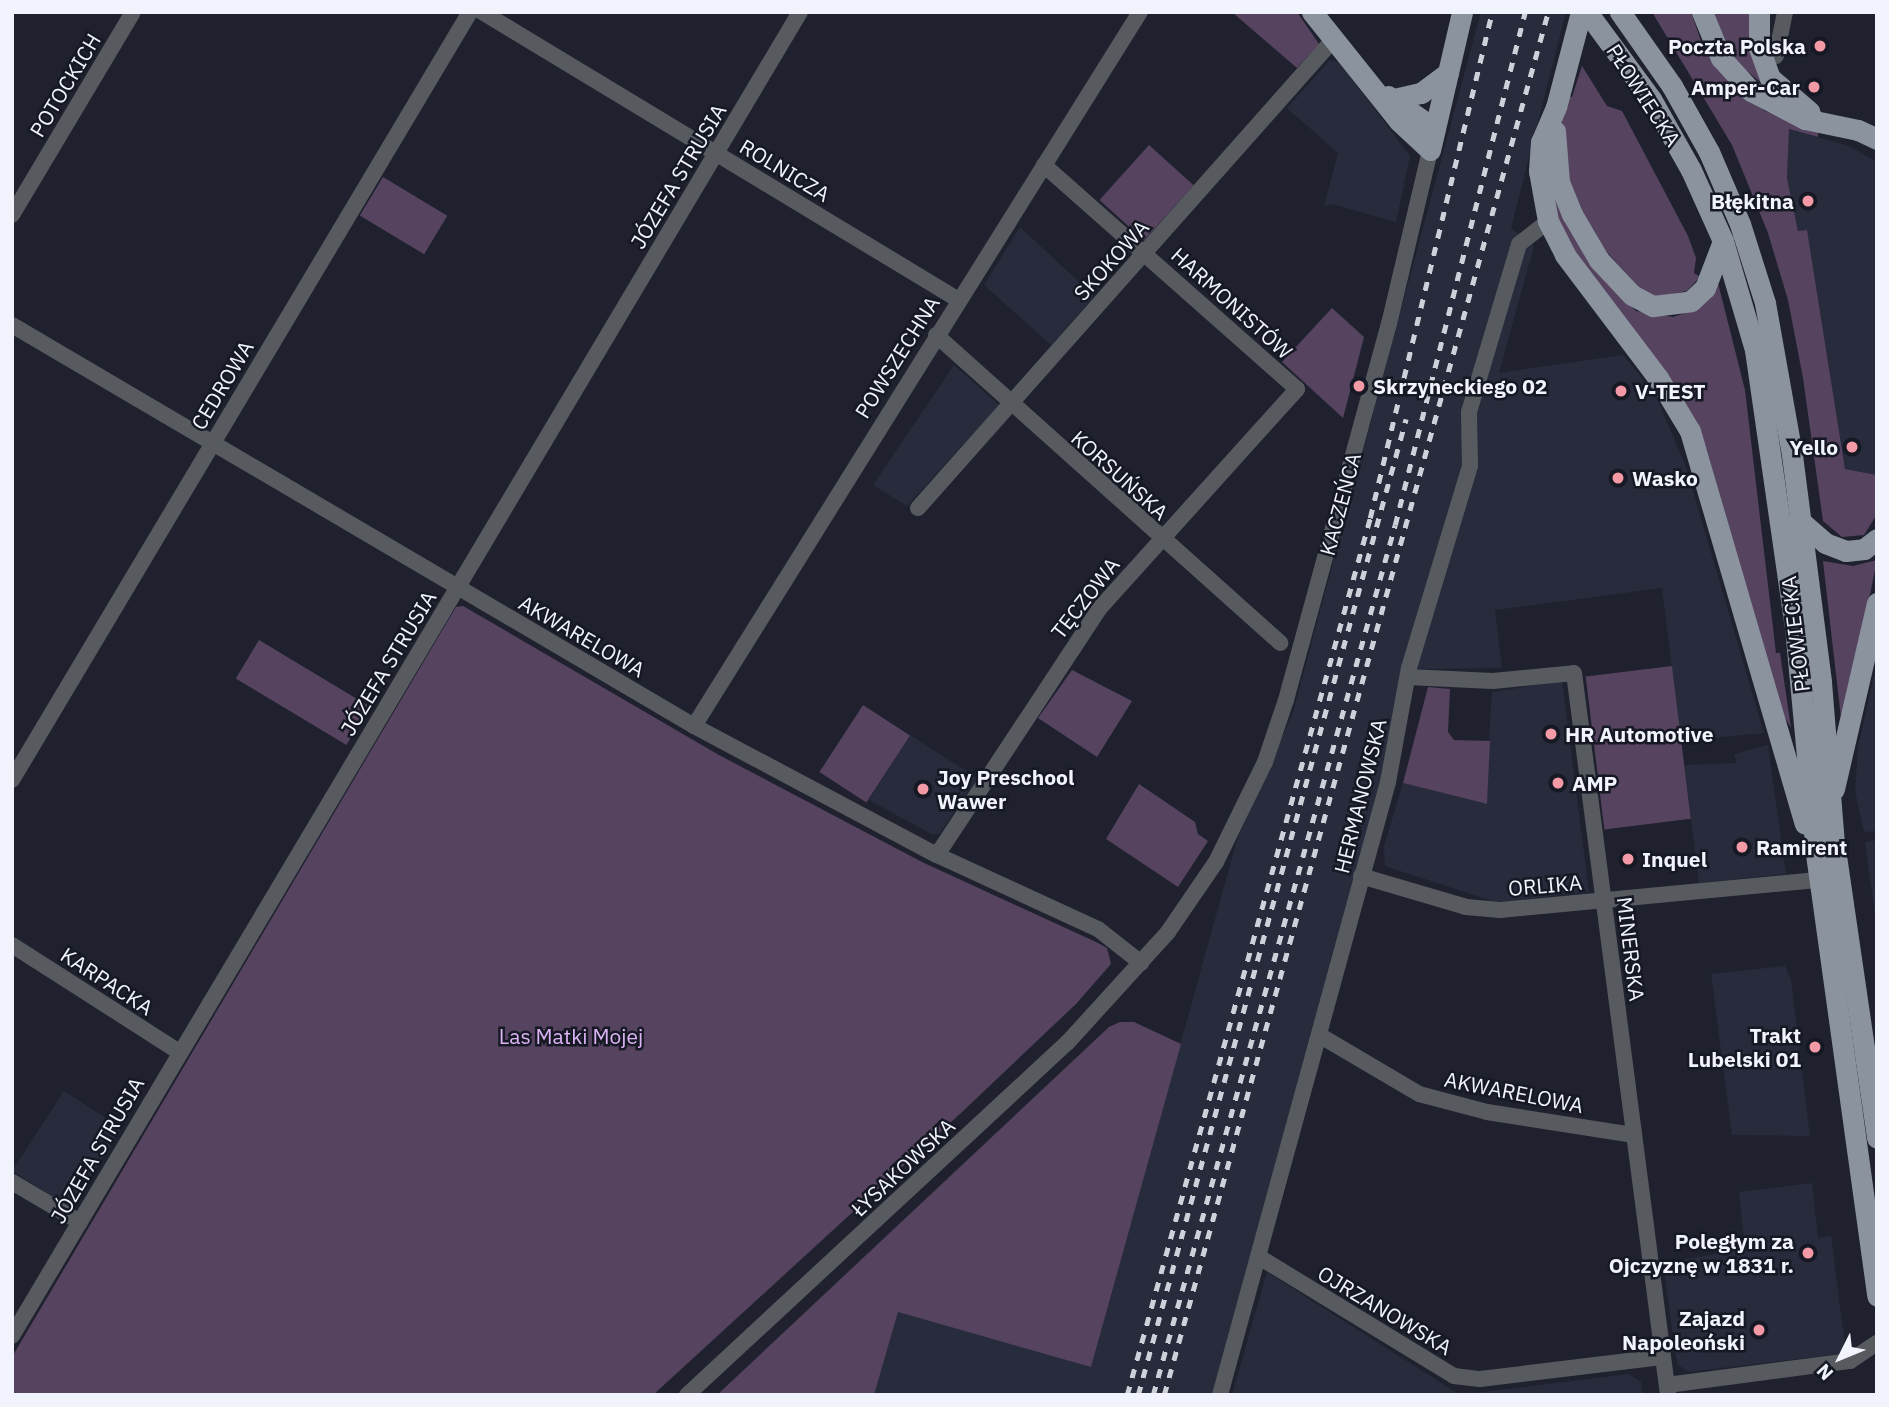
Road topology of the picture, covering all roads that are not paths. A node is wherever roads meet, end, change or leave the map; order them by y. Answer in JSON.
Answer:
{"nodes":[{"id":1,"x":133,"y":12,"type":"edge"},
{"id":2,"x":470,"y":12,"type":"edge"},
{"id":3,"x":482,"y":12,"type":"edge"},
{"id":4,"x":800,"y":12,"type":"edge"},
{"id":5,"x":1140,"y":12,"type":"edge"},
{"id":6,"x":1312,"y":12,"type":"edge"},
{"id":7,"x":1462,"y":12,"type":"edge"},
{"id":8,"x":1581,"y":12,"type":"edge"},
{"id":9,"x":1619,"y":12,"type":"edge"},
{"id":10,"x":1702,"y":12,"type":"edge"},
{"id":11,"x":1759,"y":12,"type":"edge"},
{"id":12,"x":1785,"y":12,"type":"edge"},
{"id":13,"x":1593,"y":20,"type":"edge"},
{"id":14,"x":1335,"y":39,"type":"junction"},
{"id":15,"x":1776,"y":56,"type":"dead end"},
{"id":16,"x":1448,"y":73,"type":"junction"},
{"id":17,"x":1386,"y":95,"type":"junction"},
{"id":18,"x":1556,"y":107,"type":"junction"},
{"id":19,"x":1824,"y":121,"type":"junction"},
{"id":20,"x":1435,"y":129,"type":"junction"},
{"id":21,"x":1877,"y":139,"type":"edge"},
{"id":22,"x":1430,"y":150,"type":"junction"},
{"id":23,"x":716,"y":153,"type":"junction"},
{"id":24,"x":1044,"y":165,"type":"junction"},
{"id":25,"x":12,"y":215,"type":"edge"},
{"id":26,"x":1548,"y":221,"type":"junction"},
{"id":27,"x":1723,"y":241,"type":"junction"},
{"id":28,"x":1145,"y":253,"type":"junction"},
{"id":29,"x":957,"y":299,"type":"junction"},
{"id":30,"x":12,"y":325,"type":"edge"},
{"id":31,"x":936,"y":335,"type":"junction"},
{"id":32,"x":1297,"y":389,"type":"joint"},
{"id":33,"x":1010,"y":404,"type":"junction"},
{"id":34,"x":213,"y":443,"type":"junction"},
{"id":35,"x":918,"y":508,"type":"dead end"},
{"id":36,"x":1800,"y":521,"type":"junction"},
{"id":37,"x":1160,"y":539,"type":"junction"},
{"id":38,"x":1877,"y":539,"type":"edge"},
{"id":39,"x":458,"y":589,"type":"junction"},
{"id":40,"x":1877,"y":603,"type":"edge"},
{"id":41,"x":1280,"y":643,"type":"dead end"},
{"id":42,"x":1408,"y":677,"type":"junction"},
{"id":43,"x":694,"y":726,"type":"junction"},
{"id":44,"x":12,"y":780,"type":"edge"},
{"id":45,"x":1830,"y":804,"type":"junction"},
{"id":46,"x":1816,"y":854,"type":"junction"},
{"id":47,"x":937,"y":855,"type":"junction"},
{"id":48,"x":1361,"y":876,"type":"junction"},
{"id":49,"x":1820,"y":880,"type":"junction"},
{"id":50,"x":1604,"y":902,"type":"junction"},
{"id":51,"x":12,"y":945,"type":"edge"},
{"id":52,"x":1141,"y":963,"type":"junction"},
{"id":53,"x":1869,"y":1028,"type":"edge"},
{"id":54,"x":1319,"y":1035,"type":"junction"},
{"id":55,"x":179,"y":1052,"type":"junction"},
{"id":56,"x":1874,"y":1100,"type":"edge"},
{"id":57,"x":1634,"y":1135,"type":"junction"},
{"id":58,"x":1877,"y":1138,"type":"edge"},
{"id":59,"x":12,"y":1182,"type":"edge"},
{"id":60,"x":80,"y":1222,"type":"junction"},
{"id":61,"x":1259,"y":1257,"type":"junction"},
{"id":62,"x":1877,"y":1296,"type":"edge"},
{"id":63,"x":12,"y":1336,"type":"edge"},
{"id":64,"x":1877,"y":1343,"type":"edge"},
{"id":65,"x":1662,"y":1357,"type":"junction"},
{"id":66,"x":1668,"y":1390,"type":"edge"},
{"id":67,"x":687,"y":1395,"type":"edge"},
{"id":68,"x":1220,"y":1395,"type":"edge"}],
"edges":[{"from":1,"to":25,"type":"street","name":"POTOCKICH"},
{"from":2,"to":34,"type":"street","name":"CEDROWA"},
{"from":3,"to":23,"type":"street","name":"ROLNICZA"},
{"from":4,"to":23,"type":"street","name":"JÓZEFA STRUSIA"},
{"from":5,"to":24,"type":"street","name":"POWSZECHNA"},
{"from":6,"to":14,"type":"main road"},
{"from":7,"to":16,"type":"main road","name":"KACZEŃCA"},
{"from":8,"to":18,"type":"main road"},
{"from":9,"to":36,"type":"main road","name":"PŁOWIECKA"},
{"from":10,"to":19,"type":"main road"},
{"from":11,"to":19,"type":"main road"},
{"from":12,"to":15,"type":"street"},
{"from":13,"to":27,"type":"main road","name":"PŁOWIECKA"},
{"from":14,"to":17,"type":"main road"},
{"from":14,"to":28,"type":"street","name":"SKOKOWA"},
{"from":16,"to":17,"type":"main road"},
{"from":16,"to":20,"type":"main road","name":"KACZEŃCA"},
{"from":17,"to":20,"type":"main road"},
{"from":17,"to":22,"type":"main road"},
{"from":18,"to":26,"type":"main road"},
{"from":18,"to":27,"type":"main road"},
{"from":19,"to":21,"type":"main road"},
{"from":20,"to":22,"type":"main road","name":"KACZEŃCA"},
{"from":22,"to":52,"type":"street","name":"KACZEŃCA"},
{"from":23,"to":29,"type":"street","name":"ROLNICZA"},
{"from":23,"to":39,"type":"street","name":"JÓZEFA STRUSIA"},
{"from":24,"to":28,"type":"street","name":"HARMONISTÓW"},
{"from":24,"to":29,"type":"street","name":"POWSZECHNA"},
{"from":26,"to":42,"type":"street","name":"HERMANOWSKA"},
{"from":26,"to":46,"type":"main road"},
{"from":27,"to":46,"type":"main road","name":"PŁOWIECKA"},
{"from":28,"to":32,"type":"street","name":"HARMONISTÓW"},
{"from":28,"to":33,"type":"street","name":"SKOKOWA"},
{"from":29,"to":31,"type":"street","name":"POWSZECHNA"},
{"from":30,"to":34,"type":"street","name":"AKWARELOWA"},
{"from":31,"to":33,"type":"street","name":"KORSUŃSKA"},
{"from":31,"to":43,"type":"street","name":"POWSZECHNA"},
{"from":32,"to":37,"type":"street","name":"TĘCZOWA"},
{"from":33,"to":35,"type":"street","name":"SKOKOWA"},
{"from":33,"to":37,"type":"street","name":"KORSUŃSKA"},
{"from":34,"to":39,"type":"street","name":"AKWARELOWA"},
{"from":34,"to":44,"type":"street","name":"CEDROWA"},
{"from":36,"to":38,"type":"main road"},
{"from":36,"to":45,"type":"main road","name":"PŁOWIECKA"},
{"from":37,"to":41,"type":"street","name":"KORSUŃSKA"},
{"from":37,"to":47,"type":"street","name":"TĘCZOWA"},
{"from":39,"to":43,"type":"street","name":"AKWARELOWA"},
{"from":39,"to":55,"type":"street","name":"JÓZEFA STRUSIA"},
{"from":40,"to":45,"type":"main road"},
{"from":42,"to":48,"type":"street","name":"HERMANOWSKA"},
{"from":42,"to":50,"type":"street","name":"MINERSKA"},
{"from":43,"to":47,"type":"street","name":"AKWARELOWA"},
{"from":45,"to":53,"type":"main road","name":"PŁOWIECKA"},
{"from":46,"to":49,"type":"main road","name":"PŁOWIECKA"},
{"from":47,"to":52,"type":"street","name":"AKWARELOWA"},
{"from":48,"to":50,"type":"street","name":"ORLIKA"},
{"from":48,"to":54,"type":"street","name":"HERMANOWSKA"},
{"from":49,"to":50,"type":"street","name":"ORLIKA"},
{"from":49,"to":62,"type":"main road","name":"PŁOWIECKA"},
{"from":50,"to":57,"type":"street","name":"MINERSKA"},
{"from":51,"to":55,"type":"street","name":"KARPACKA"},
{"from":52,"to":67,"type":"street","name":"ŁYSAKOWSKA"},
{"from":53,"to":56,"type":"main road","name":"PŁOWIECKA"},
{"from":54,"to":57,"type":"street","name":"AKWARELOWA"},
{"from":54,"to":61,"type":"street","name":"HERMANOWSKA"},
{"from":55,"to":60,"type":"street","name":"JÓZEFA STRUSIA"},
{"from":56,"to":58,"type":"main road","name":"PŁOWIECKA"},
{"from":57,"to":65,"type":"street","name":"MINERSKA"},
{"from":59,"to":60,"type":"street"},
{"from":60,"to":63,"type":"street","name":"JÓZEFA STRUSIA"},
{"from":61,"to":65,"type":"street","name":"OJRZANOWSKA"},
{"from":61,"to":68,"type":"street","name":"HERMANOWSKA"},
{"from":64,"to":66,"type":"street"},
{"from":65,"to":66,"type":"street","name":"MINERSKA"}]}
